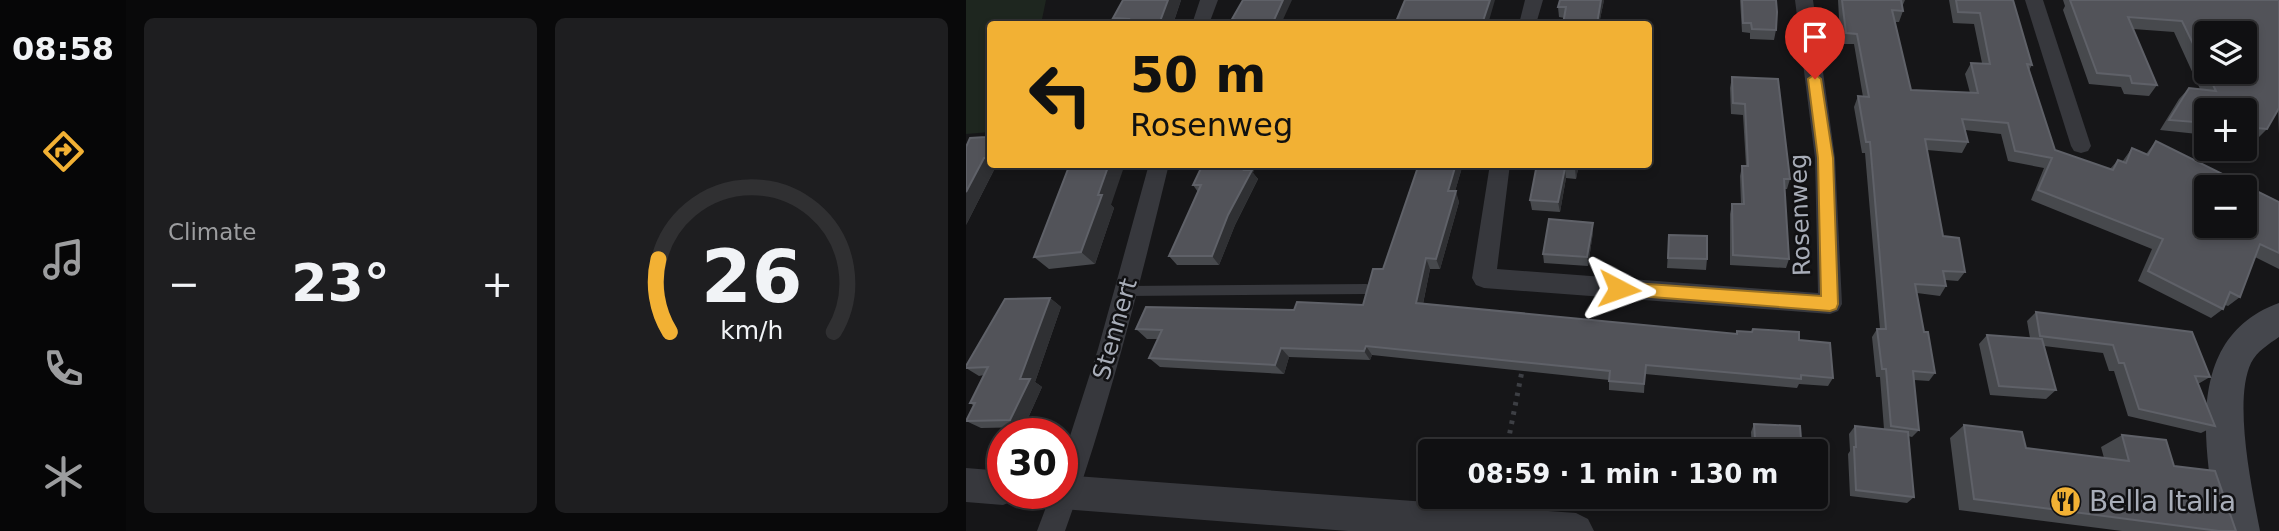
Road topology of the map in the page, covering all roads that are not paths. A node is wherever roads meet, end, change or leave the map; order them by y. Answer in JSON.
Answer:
{"nodes":[{"id":1,"x":1209,"y":0,"type":"edge"},
{"id":2,"x":1534,"y":0,"type":"edge"},
{"id":3,"x":1804,"y":0,"type":"edge"},
{"id":4,"x":2034,"y":0,"type":"edge"},
{"id":5,"x":1202,"y":21,"type":"edge"},
{"id":6,"x":1529,"y":21,"type":"edge"},
{"id":7,"x":2081,"y":146,"type":"dead end"},
{"id":8,"x":1158,"y":168,"type":"edge"},
{"id":9,"x":1499,"y":168,"type":"edge"},
{"id":10,"x":1366,"y":289,"type":"edge"},
{"id":11,"x":1127,"y":292,"type":"junction"},
{"id":12,"x":2279,"y":318,"type":"edge"},
{"id":13,"x":1078,"y":448,"type":"edge"},
{"id":14,"x":966,"y":485,"type":"edge"},
{"id":15,"x":987,"y":487,"type":"edge"},
{"id":16,"x":1078,"y":493,"type":"edge"},
{"id":17,"x":1058,"y":509,"type":"edge"},
{"id":18,"x":1051,"y":531,"type":"edge"},
{"id":19,"x":1576,"y":531,"type":"edge"},
{"id":20,"x":2239,"y":531,"type":"edge"}],
"edges":[{"from":1,"to":5,"type":"street"},
{"from":2,"to":6,"type":"street"},
{"from":3,"to":9,"type":"street","name":"Rosenweg"},
{"from":4,"to":7,"type":"street"},
{"from":8,"to":11,"type":"street","name":"Stennert"},
{"from":10,"to":11,"type":"lane"},
{"from":11,"to":13,"type":"street","name":"Stennert"},
{"from":12,"to":20,"type":"main road"},
{"from":14,"to":15,"type":"street"},
{"from":16,"to":19,"type":"street"},
{"from":17,"to":18,"type":"street"}]}
